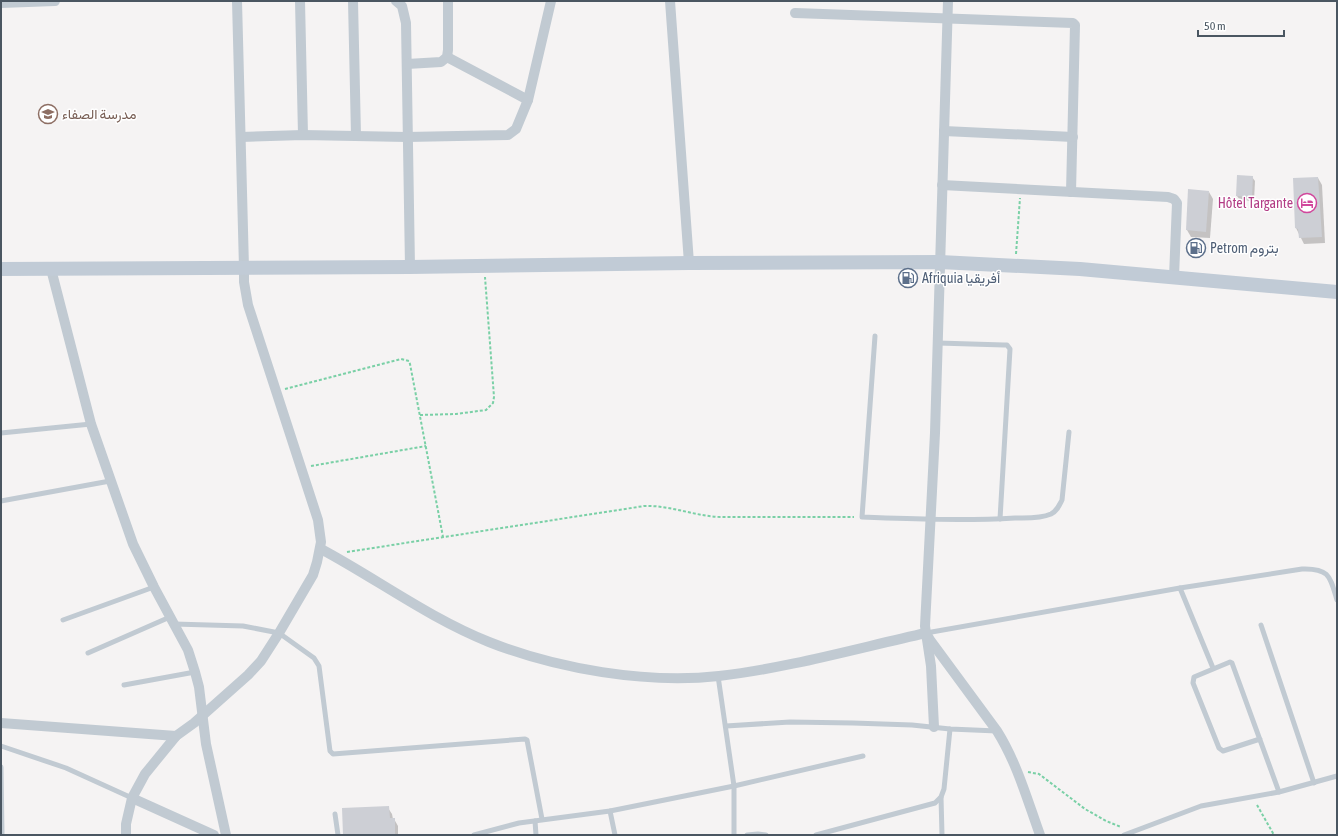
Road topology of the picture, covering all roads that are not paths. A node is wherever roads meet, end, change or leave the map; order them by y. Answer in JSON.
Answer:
{"nodes":[{"id":1,"x":55,"y":1,"type":"edge"},
{"id":2,"x":238,"y":1,"type":"edge"},
{"id":3,"x":300,"y":1,"type":"edge"},
{"id":4,"x":353,"y":1,"type":"edge"},
{"id":5,"x":396,"y":1,"type":"edge"},
{"id":6,"x":448,"y":1,"type":"edge"},
{"id":7,"x":552,"y":1,"type":"edge"},
{"id":8,"x":670,"y":1,"type":"edge"},
{"id":9,"x":948,"y":1,"type":"edge"},
{"id":10,"x":1,"y":3,"type":"edge"},
{"id":11,"x":796,"y":13,"type":"dead end"},
{"id":12,"x":947,"y":18,"type":"junction"},
{"id":13,"x":447,"y":57,"type":"junction"},
{"id":14,"x":407,"y":64,"type":"junction"},
{"id":15,"x":528,"y":100,"type":"junction"},
{"id":16,"x":944,"y":131,"type":"junction"},
{"id":17,"x":303,"y":135,"type":"junction"},
{"id":18,"x":356,"y":136,"type":"junction"},
{"id":19,"x":1073,"y":136,"type":"junction"},
{"id":20,"x":241,"y":137,"type":"junction"},
{"id":21,"x":407,"y":137,"type":"junction"},
{"id":22,"x":942,"y":185,"type":"junction"},
{"id":23,"x":1072,"y":192,"type":"junction"},
{"id":24,"x":940,"y":262,"type":"junction"},
{"id":25,"x":689,"y":263,"type":"junction"},
{"id":26,"x":410,"y":267,"type":"junction"},
{"id":27,"x":1,"y":268,"type":"edge"},
{"id":28,"x":51,"y":268,"type":"junction"},
{"id":29,"x":244,"y":268,"type":"junction"},
{"id":30,"x":1174,"y":277,"type":"junction"},
{"id":31,"x":1337,"y":292,"type":"edge"},
{"id":32,"x":875,"y":336,"type":"dead end"},
{"id":33,"x":938,"y":343,"type":"junction"},
{"id":34,"x":90,"y":424,"type":"junction"},
{"id":35,"x":1069,"y":432,"type":"dead end"},
{"id":36,"x":1,"y":433,"type":"edge"},
{"id":37,"x":110,"y":481,"type":"junction"},
{"id":38,"x":1,"y":501,"type":"edge"},
{"id":39,"x":931,"y":519,"type":"junction"},
{"id":40,"x":1000,"y":519,"type":"junction"},
{"id":41,"x":321,"y":549,"type":"junction"},
{"id":42,"x":154,"y":588,"type":"junction"},
{"id":43,"x":1180,"y":588,"type":"junction"},
{"id":44,"x":1337,"y":600,"type":"edge"},
{"id":45,"x":63,"y":620,"type":"dead end"},
{"id":46,"x":172,"y":620,"type":"junction"},
{"id":47,"x":1261,"y":625,"type":"dead end"},
{"id":48,"x":279,"y":633,"type":"junction"},
{"id":49,"x":926,"y":633,"type":"junction"},
{"id":50,"x":88,"y":652,"type":"dead end"},
{"id":51,"x":1214,"y":668,"type":"junction"},
{"id":52,"x":195,"y":672,"type":"junction"},
{"id":53,"x":718,"y":676,"type":"junction"},
{"id":54,"x":124,"y":685,"type":"dead end"},
{"id":55,"x":203,"y":714,"type":"junction"},
{"id":56,"x":1,"y":723,"type":"edge"},
{"id":57,"x":726,"y":726,"type":"junction"},
{"id":58,"x":934,"y":727,"type":"junction"},
{"id":59,"x":950,"y":729,"type":"junction"},
{"id":60,"x":997,"y":731,"type":"junction"},
{"id":61,"x":176,"y":736,"type":"junction"},
{"id":62,"x":1260,"y":739,"type":"junction"},
{"id":63,"x":1,"y":746,"type":"edge"},
{"id":64,"x":863,"y":756,"type":"dead end"},
{"id":65,"x":1,"y":767,"type":"edge"},
{"id":66,"x":1337,"y":776,"type":"edge"},
{"id":67,"x":1314,"y":783,"type":"junction"},
{"id":68,"x":734,"y":786,"type":"junction"},
{"id":69,"x":1279,"y":792,"type":"junction"},
{"id":70,"x":941,"y":797,"type":"junction"},
{"id":71,"x":132,"y":798,"type":"junction"},
{"id":72,"x":610,"y":811,"type":"junction"},
{"id":73,"x":335,"y":814,"type":"dead end"},
{"id":74,"x":542,"y":819,"type":"junction"},
{"id":75,"x":535,"y":821,"type":"junction"},
{"id":76,"x":2,"y":835,"type":"edge"},
{"id":77,"x":126,"y":835,"type":"edge"},
{"id":78,"x":214,"y":835,"type":"edge"},
{"id":79,"x":226,"y":835,"type":"edge"},
{"id":80,"x":338,"y":835,"type":"edge"},
{"id":81,"x":474,"y":835,"type":"edge"},
{"id":82,"x":536,"y":835,"type":"edge"},
{"id":83,"x":615,"y":835,"type":"edge"},
{"id":84,"x":734,"y":835,"type":"edge"},
{"id":85,"x":747,"y":835,"type":"edge"},
{"id":86,"x":766,"y":835,"type":"edge"},
{"id":87,"x":816,"y":835,"type":"edge"},
{"id":88,"x":942,"y":835,"type":"edge"},
{"id":89,"x":1040,"y":835,"type":"edge"},
{"id":90,"x":1124,"y":835,"type":"edge"}],
"edges":[{"from":1,"to":10,"type":"street"},
{"from":2,"to":20,"type":"street"},
{"from":3,"to":17,"type":"street"},
{"from":4,"to":18,"type":"street"},
{"from":5,"to":14,"type":"street"},
{"from":6,"to":13,"type":"street"},
{"from":7,"to":15,"type":"street"},
{"from":8,"to":25,"type":"street"},
{"from":9,"to":12,"type":"street"},
{"from":11,"to":12,"type":"street"},
{"from":12,"to":16,"type":"street"},
{"from":12,"to":19,"type":"street"},
{"from":13,"to":14,"type":"street"},
{"from":13,"to":15,"type":"street"},
{"from":14,"to":21,"type":"street"},
{"from":15,"to":21,"type":"street"},
{"from":16,"to":19,"type":"street"},
{"from":16,"to":22,"type":"street"},
{"from":17,"to":18,"type":"street"},
{"from":17,"to":20,"type":"street"},
{"from":18,"to":21,"type":"street"},
{"from":19,"to":23,"type":"street"},
{"from":20,"to":29,"type":"street"},
{"from":21,"to":26,"type":"street"},
{"from":22,"to":23,"type":"street"},
{"from":22,"to":24,"type":"street"},
{"from":23,"to":30,"type":"street"},
{"from":24,"to":25,"type":"main road"},
{"from":24,"to":30,"type":"main road"},
{"from":24,"to":33,"type":"street"},
{"from":25,"to":26,"type":"main road"},
{"from":26,"to":29,"type":"main road"},
{"from":27,"to":28,"type":"main road"},
{"from":28,"to":29,"type":"main road"},
{"from":28,"to":34,"type":"street"},
{"from":29,"to":41,"type":"street"},
{"from":30,"to":31,"type":"main road"},
{"from":32,"to":39,"type":"lane"},
{"from":33,"to":39,"type":"street"},
{"from":33,"to":40,"type":"lane"},
{"from":34,"to":36,"type":"lane"},
{"from":34,"to":37,"type":"street"},
{"from":35,"to":40,"type":"lane"},
{"from":37,"to":38,"type":"lane"},
{"from":37,"to":42,"type":"street"},
{"from":39,"to":40,"type":"lane"},
{"from":39,"to":49,"type":"street"},
{"from":41,"to":48,"type":"street"},
{"from":41,"to":53,"type":"street"},
{"from":42,"to":45,"type":"lane"},
{"from":42,"to":46,"type":"street"},
{"from":43,"to":44,"type":"lane"},
{"from":43,"to":49,"type":"lane"},
{"from":43,"to":51,"type":"lane"},
{"from":46,"to":48,"type":"lane"},
{"from":46,"to":50,"type":"lane"},
{"from":46,"to":52,"type":"street"},
{"from":47,"to":67,"type":"lane"},
{"from":48,"to":55,"type":"street"},
{"from":48,"to":74,"type":"lane"},
{"from":49,"to":53,"type":"street"},
{"from":49,"to":58,"type":"street"},
{"from":49,"to":60,"type":"street"},
{"from":51,"to":62,"type":"lane"},
{"from":51,"to":62,"type":"lane"},
{"from":52,"to":54,"type":"lane"},
{"from":52,"to":55,"type":"street"},
{"from":53,"to":57,"type":"lane"},
{"from":55,"to":61,"type":"street"},
{"from":55,"to":79,"type":"street"},
{"from":56,"to":61,"type":"street"},
{"from":57,"to":58,"type":"lane"},
{"from":57,"to":68,"type":"lane"},
{"from":58,"to":59,"type":"lane"},
{"from":59,"to":60,"type":"lane"},
{"from":59,"to":70,"type":"lane"},
{"from":60,"to":89,"type":"street"},
{"from":61,"to":71,"type":"street"},
{"from":62,"to":69,"type":"lane"},
{"from":63,"to":71,"type":"lane"},
{"from":64,"to":68,"type":"lane"},
{"from":65,"to":76,"type":"lane"},
{"from":66,"to":67,"type":"lane"},
{"from":67,"to":69,"type":"lane"},
{"from":68,"to":72,"type":"lane"},
{"from":68,"to":84,"type":"lane"},
{"from":69,"to":90,"type":"lane"},
{"from":70,"to":87,"type":"lane"},
{"from":70,"to":88,"type":"lane"},
{"from":71,"to":77,"type":"street"},
{"from":71,"to":78,"type":"street"},
{"from":72,"to":74,"type":"lane"},
{"from":72,"to":83,"type":"lane"},
{"from":73,"to":80,"type":"lane"},
{"from":74,"to":75,"type":"lane"},
{"from":75,"to":81,"type":"lane"},
{"from":75,"to":82,"type":"lane"},
{"from":85,"to":86,"type":"lane"}]}
